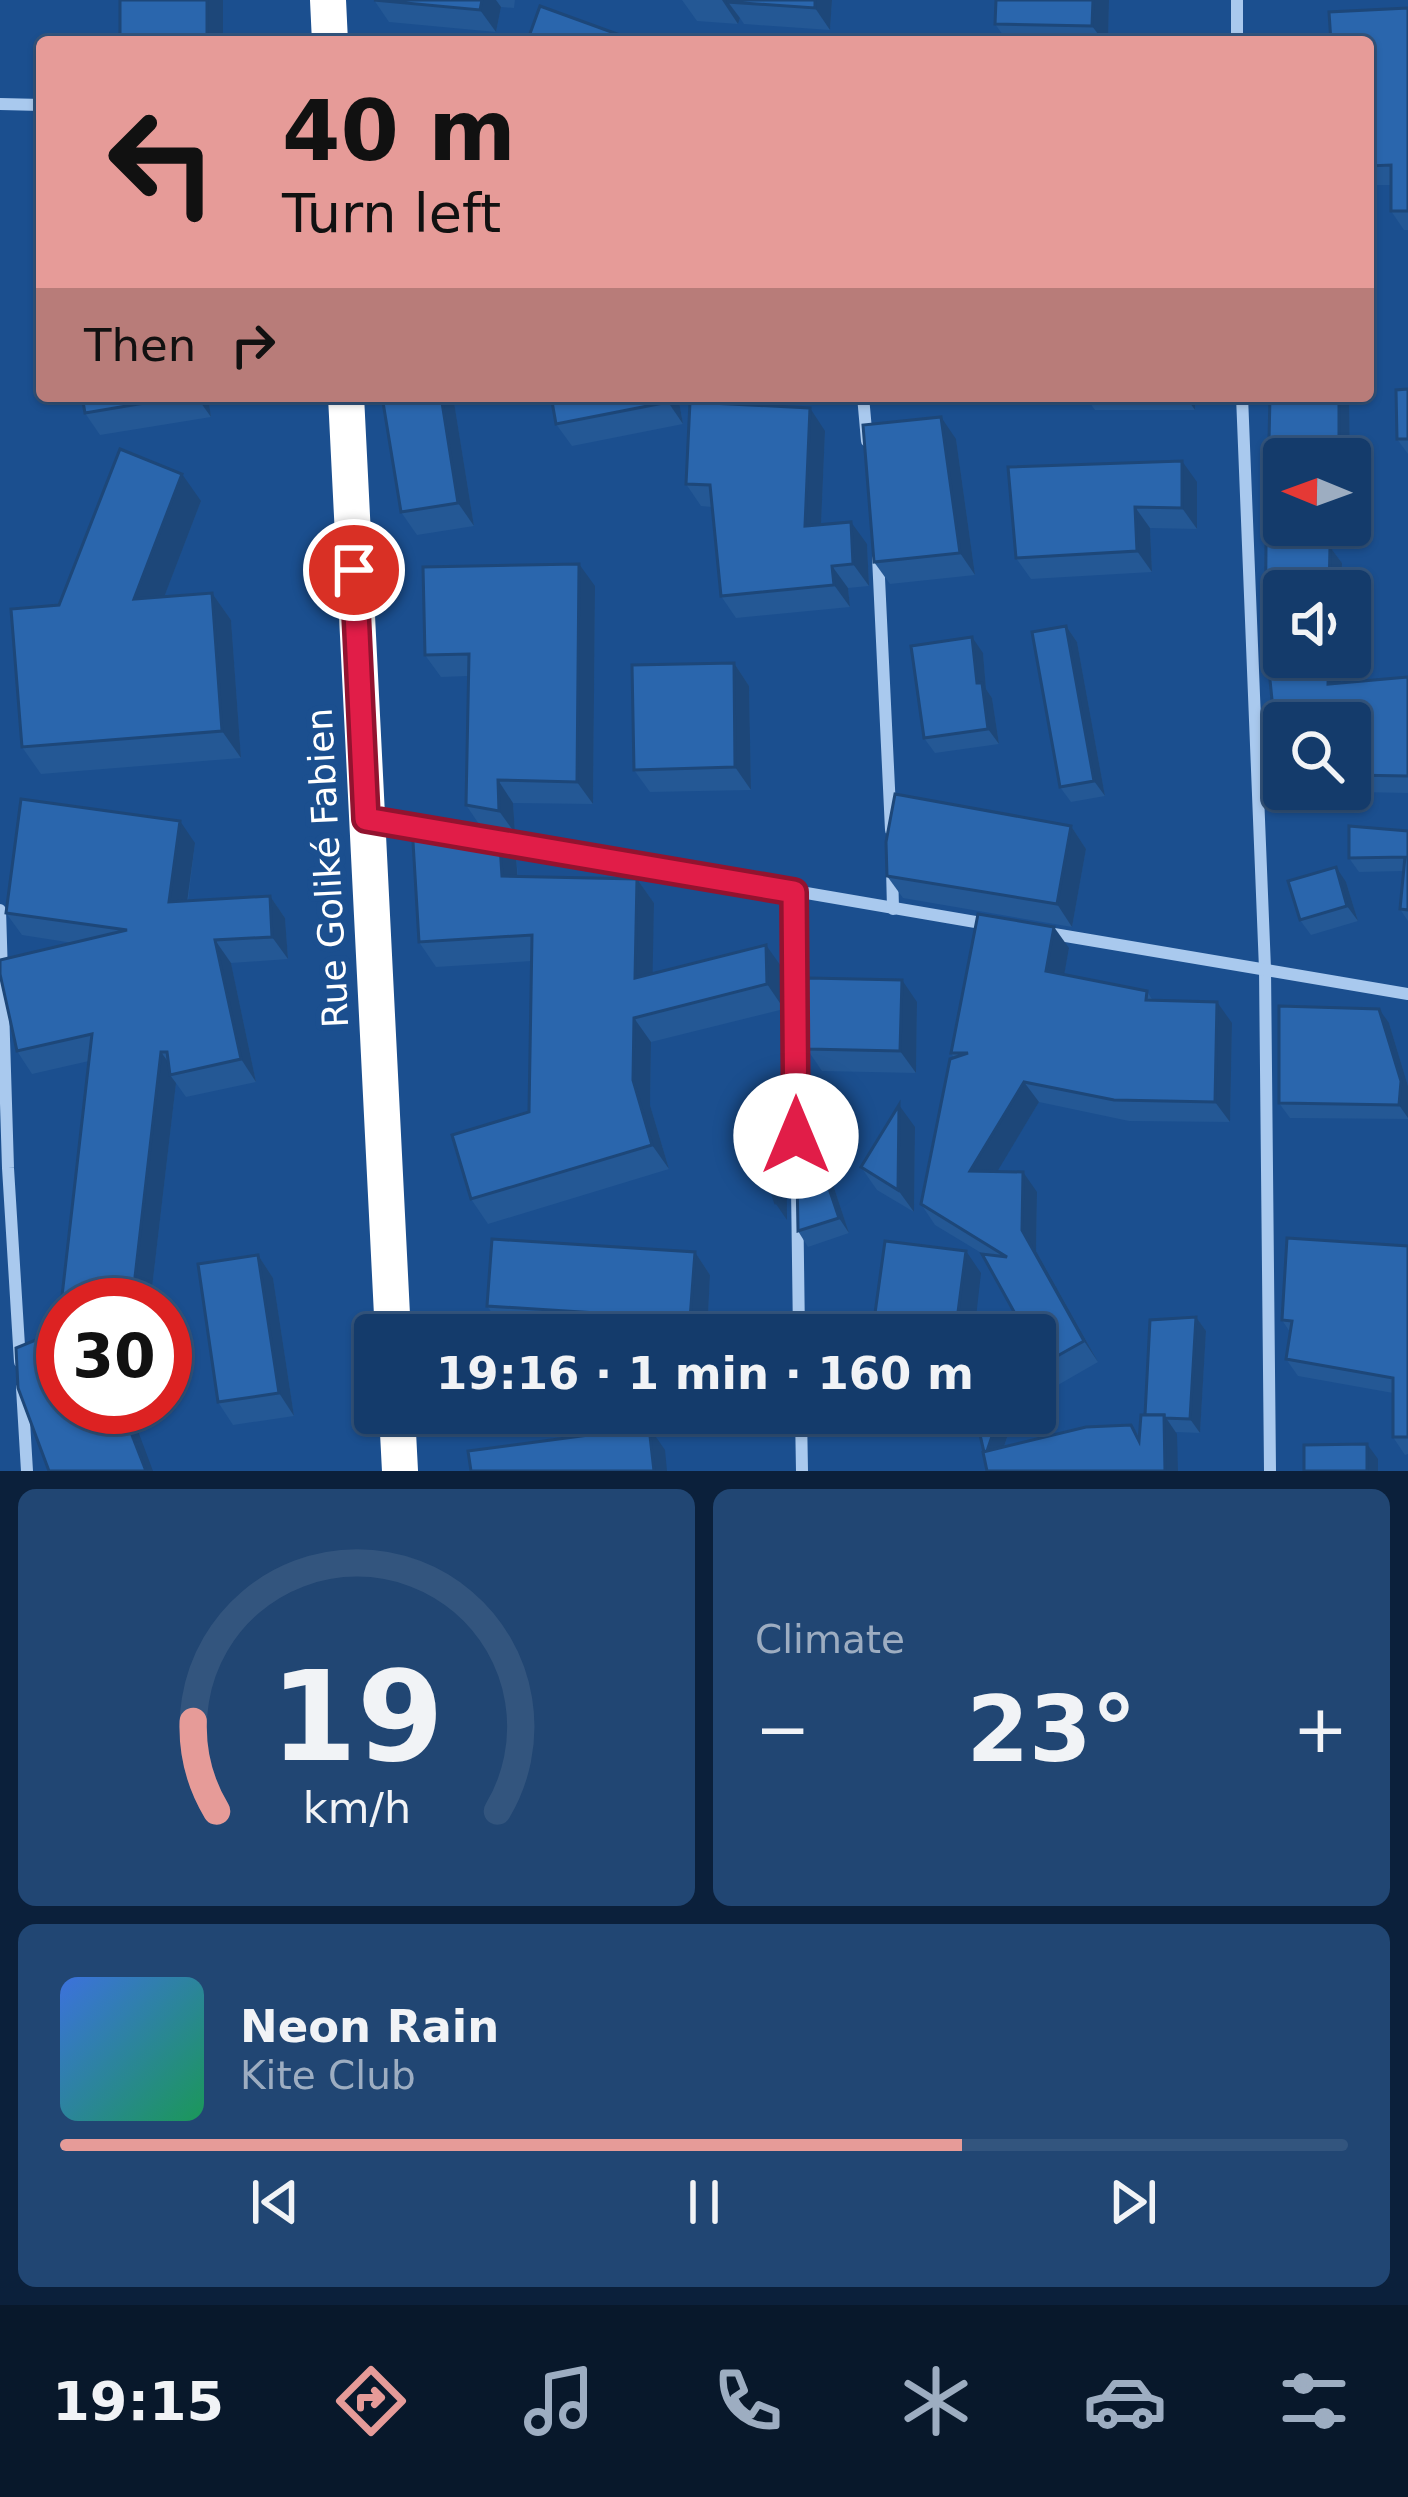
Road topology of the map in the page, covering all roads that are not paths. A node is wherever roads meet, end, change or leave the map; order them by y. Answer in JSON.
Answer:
{"nodes":[{"id":1,"x":328,"y":0,"type":"edge"},
{"id":2,"x":1237,"y":0,"type":"edge"},
{"id":3,"x":330,"y":36,"type":"edge"},
{"id":4,"x":1237,"y":36,"type":"edge"},
{"id":5,"x":0,"y":104,"type":"edge"},
{"id":6,"x":36,"y":105,"type":"edge"},
{"id":7,"x":346,"y":402,"type":"edge"},
{"id":8,"x":864,"y":402,"type":"edge"},
{"id":9,"x":1242,"y":402,"type":"edge"},
{"id":10,"x":869,"y":462,"type":"edge"},
{"id":11,"x":878,"y":551,"type":"edge"},
{"id":12,"x":366,"y":819,"type":"junction"},
{"id":13,"x":433,"y":830,"type":"edge"},
{"id":14,"x":478,"y":837,"type":"edge"},
{"id":15,"x":892,"y":840,"type":"edge"},
{"id":16,"x":892,"y":863,"type":"edge"},
{"id":17,"x":794,"y":892,"type":"junction"},
{"id":18,"x":893,"y":909,"type":"junction"},
{"id":19,"x":0,"y":910,"type":"edge"},
{"id":20,"x":1003,"y":926,"type":"edge"},
{"id":21,"x":1024,"y":929,"type":"edge"},
{"id":22,"x":1264,"y":969,"type":"junction"},
{"id":23,"x":1408,"y":994,"type":"edge"},
{"id":24,"x":4,"y":1169,"type":"edge"},
{"id":25,"x":392,"y":1314,"type":"edge"},
{"id":26,"x":799,"y":1314,"type":"edge"},
{"id":27,"x":398,"y":1434,"type":"edge"},
{"id":28,"x":801,"y":1434,"type":"edge"},
{"id":29,"x":27,"y":1471,"type":"edge"},
{"id":30,"x":400,"y":1471,"type":"edge"},
{"id":31,"x":802,"y":1471,"type":"edge"},
{"id":32,"x":1270,"y":1471,"type":"edge"}],
"edges":[{"from":1,"to":3,"type":"highway"},
{"from":2,"to":4,"type":"street"},
{"from":5,"to":6,"type":"street"},
{"from":7,"to":12,"type":"highway","name":"Rue Goliké Fabien"},
{"from":8,"to":10,"type":"street"},
{"from":9,"to":22,"type":"street"},
{"from":11,"to":15,"type":"street"},
{"from":12,"to":13,"type":"street"},
{"from":12,"to":25,"type":"highway","name":"Rue Goliké Fabien"},
{"from":14,"to":17,"type":"street"},
{"from":16,"to":18,"type":"street"},
{"from":17,"to":18,"type":"street"},
{"from":17,"to":26,"type":"street"},
{"from":18,"to":20,"type":"street"},
{"from":19,"to":24,"type":"street"},
{"from":21,"to":22,"type":"street"},
{"from":22,"to":23,"type":"street"},
{"from":22,"to":32,"type":"street"},
{"from":24,"to":29,"type":"street"},
{"from":27,"to":30,"type":"highway"},
{"from":28,"to":31,"type":"street"}]}
